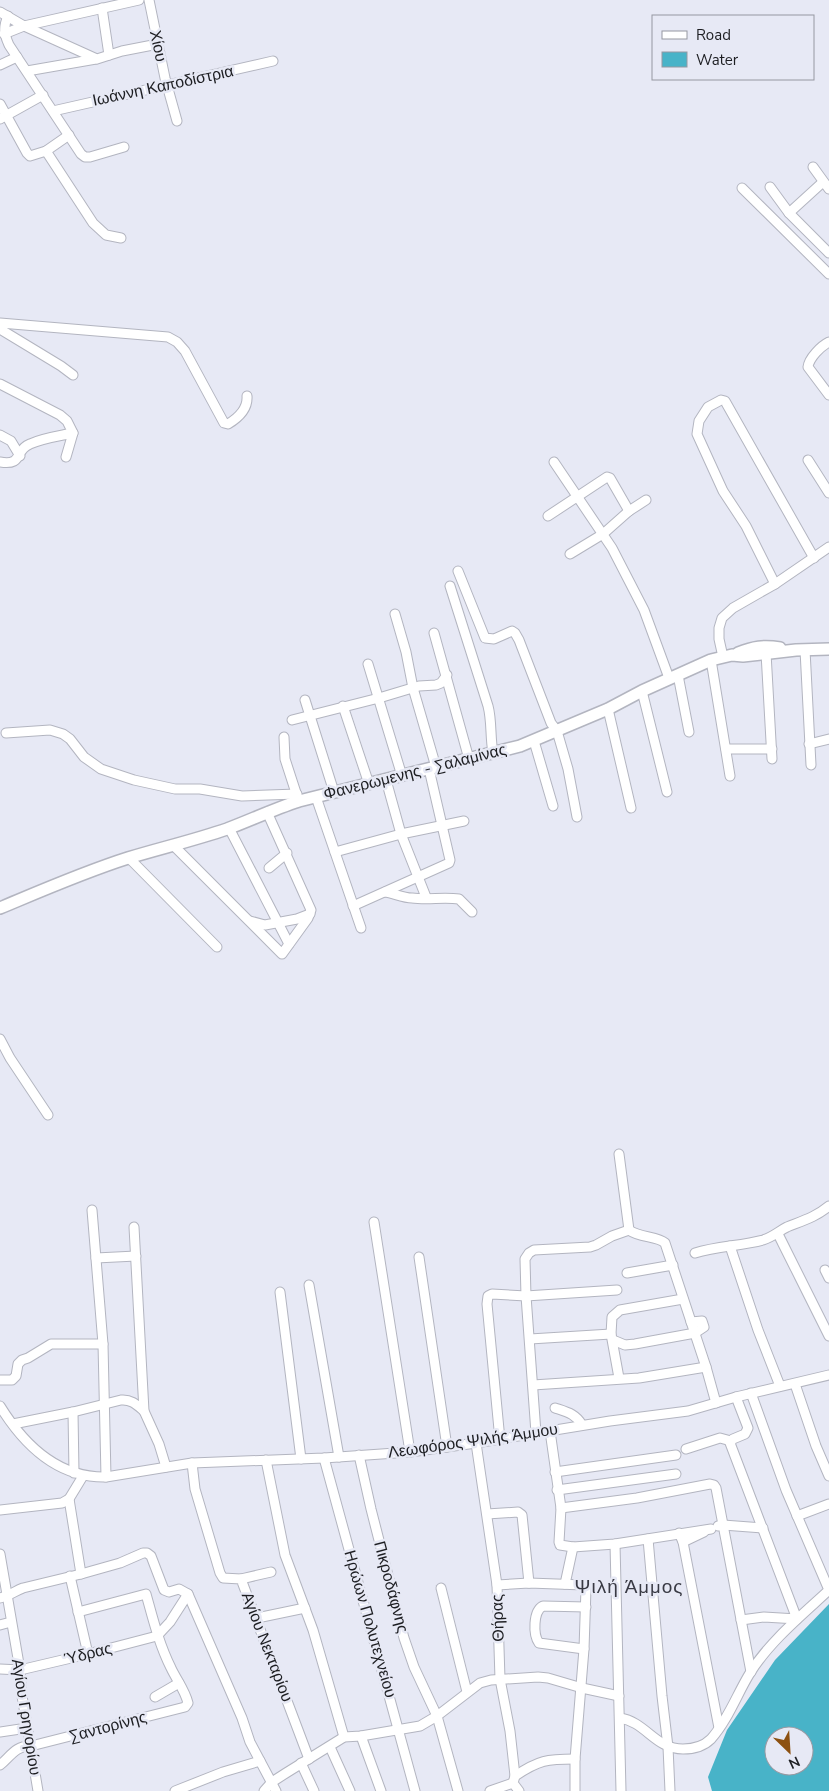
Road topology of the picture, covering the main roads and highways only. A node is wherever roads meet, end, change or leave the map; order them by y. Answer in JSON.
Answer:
{"nodes":[{"id":1,"x":829,"y":649,"type":"edge"},
{"id":2,"x":801,"y":650,"type":"junction"},
{"id":3,"x":727,"y":656,"type":"junction"},
{"id":4,"x":0,"y":908,"type":"edge"}],
"edges":[{"from":1,"to":2,"type":"main road","name":"Φανερωμενης - Σαλαμίνας"},
{"from":2,"to":3,"type":"main road","name":"Φανερωμενης - Σαλαμίνας"},
{"from":2,"to":3,"type":"main road"},
{"from":3,"to":4,"type":"main road","name":"Φανερωμενης - Σαλαμίνας"}]}
